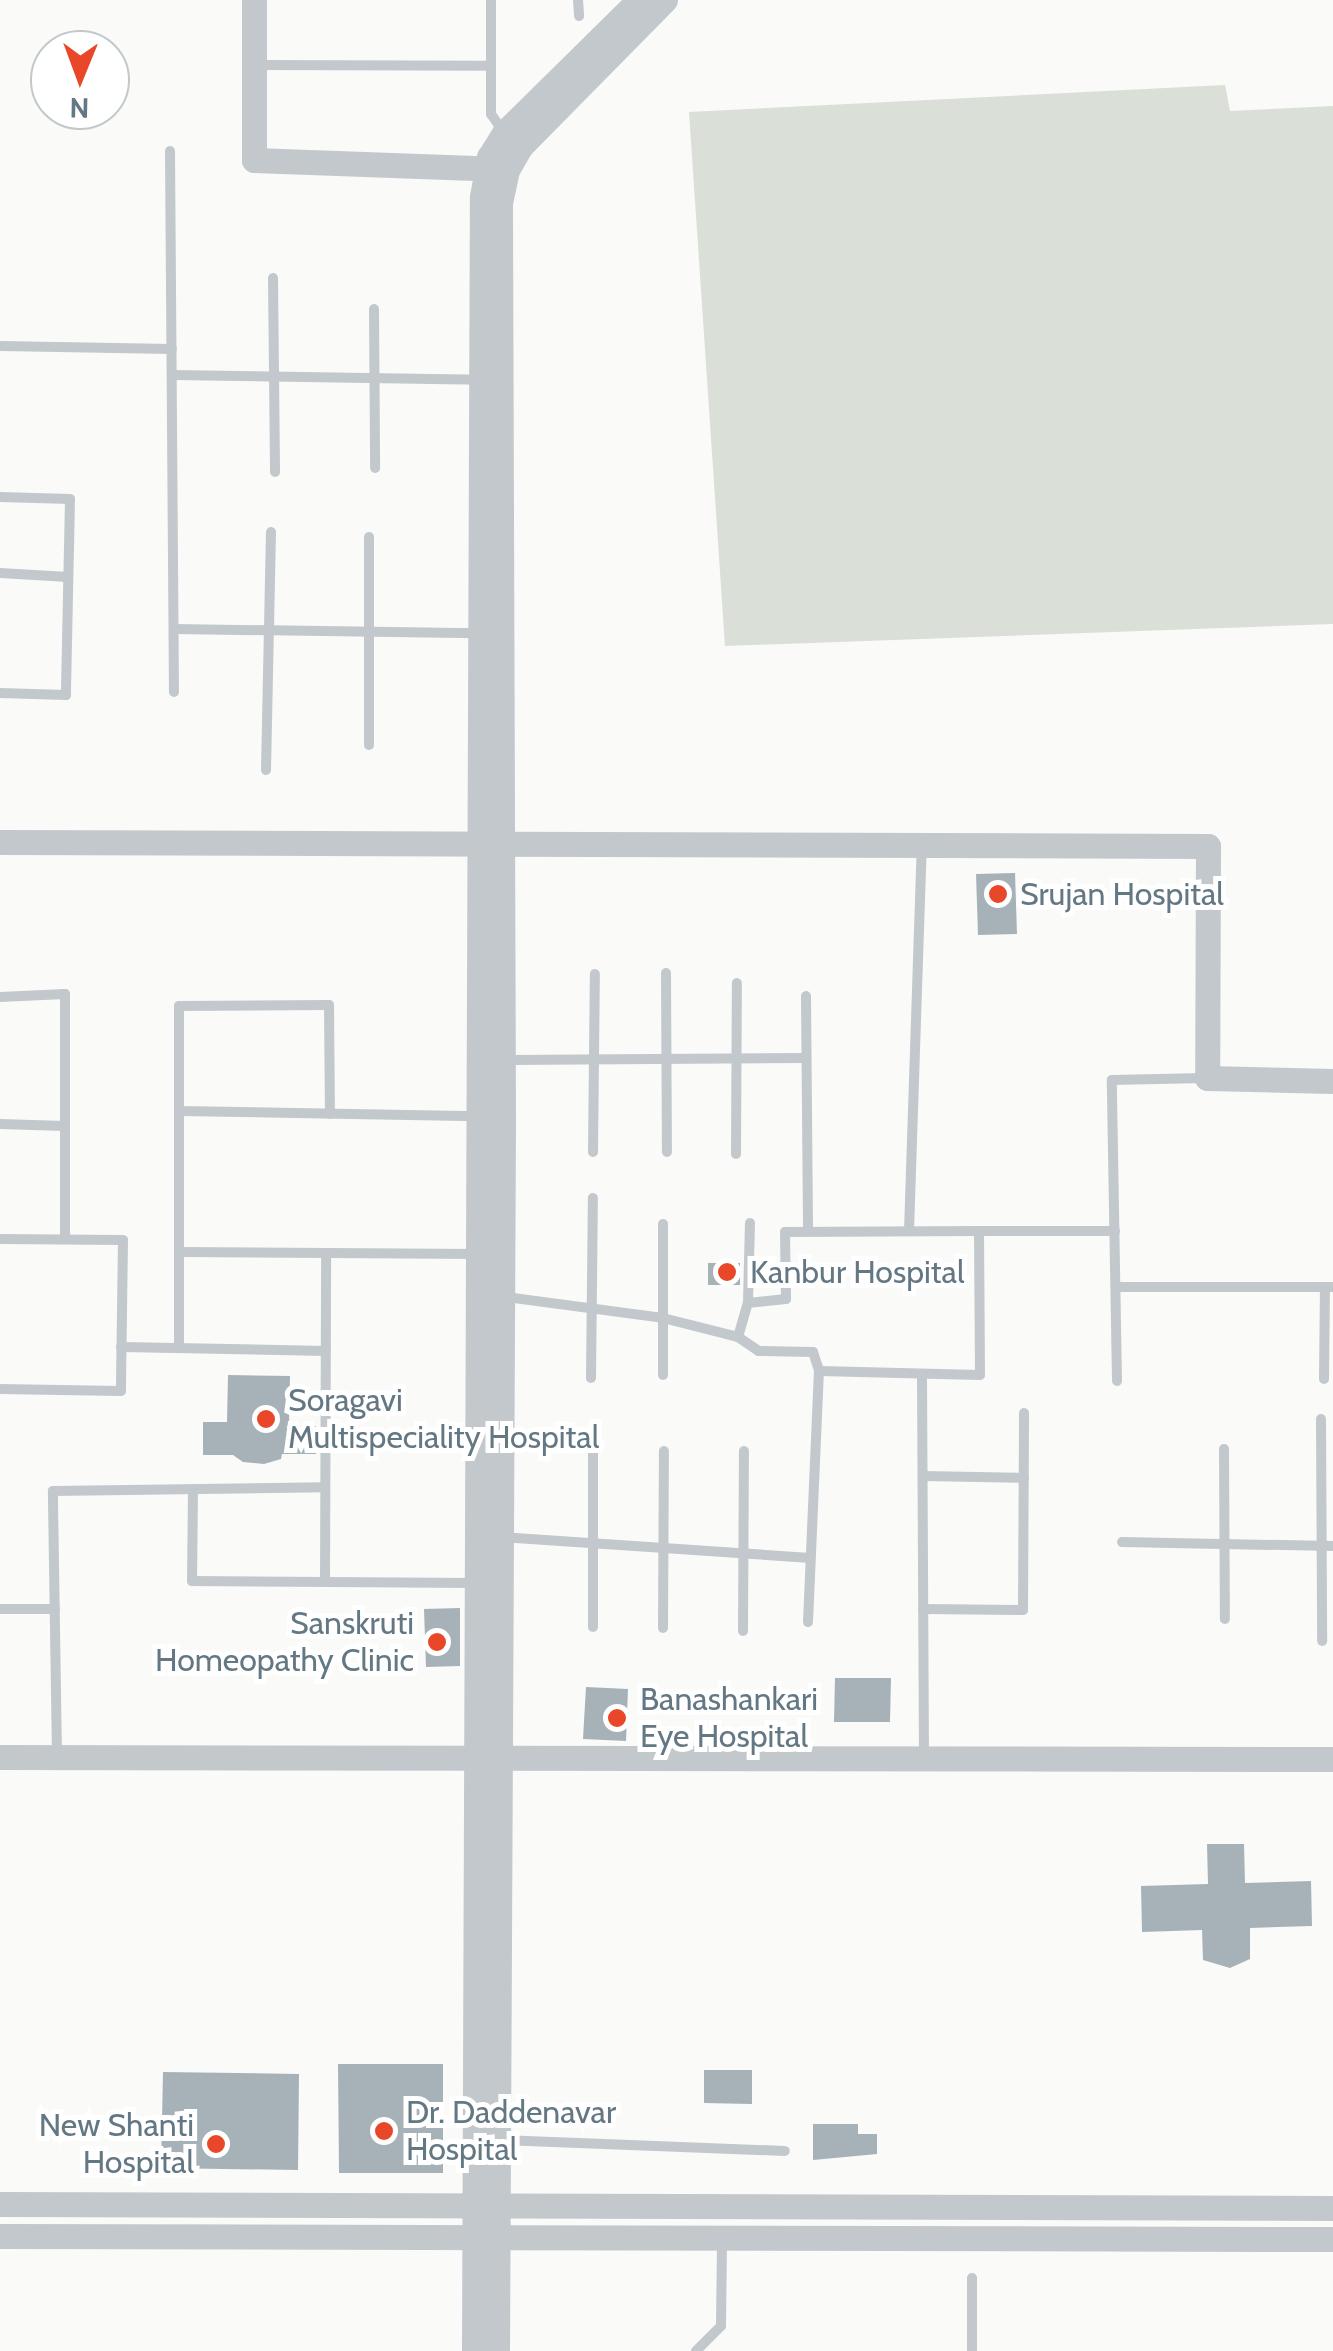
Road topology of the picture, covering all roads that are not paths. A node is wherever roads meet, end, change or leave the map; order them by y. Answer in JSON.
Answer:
{"nodes":[{"id":1,"x":254,"y":0,"type":"edge"},
{"id":2,"x":491,"y":0,"type":"edge"},
{"id":3,"x":578,"y":0,"type":"edge"},
{"id":4,"x":639,"y":0,"type":"edge"},
{"id":5,"x":665,"y":0,"type":"edge"},
{"id":6,"x":578,"y":16,"type":"dead end"},
{"id":7,"x":254,"y":65,"type":"junction"},
{"id":8,"x":491,"y":66,"type":"junction"},
{"id":9,"x":504,"y":134,"type":"junction"},
{"id":10,"x":170,"y":152,"type":"dead end"},
{"id":11,"x":497,"y":169,"type":"junction"},
{"id":12,"x":273,"y":278,"type":"dead end"},
{"id":13,"x":374,"y":310,"type":"dead end"},
{"id":14,"x":0,"y":346,"type":"edge"},
{"id":15,"x":172,"y":349,"type":"junction"},
{"id":16,"x":172,"y":375,"type":"junction"},
{"id":17,"x":274,"y":376,"type":"junction"},
{"id":18,"x":374,"y":378,"type":"junction"},
{"id":19,"x":481,"y":380,"type":"junction"},
{"id":20,"x":375,"y":468,"type":"dead end"},
{"id":21,"x":275,"y":472,"type":"dead end"},
{"id":22,"x":0,"y":497,"type":"edge"},
{"id":23,"x":272,"y":532,"type":"dead end"},
{"id":24,"x":368,"y":538,"type":"dead end"},
{"id":25,"x":0,"y":574,"type":"edge"},
{"id":26,"x":68,"y":576,"type":"junction"},
{"id":27,"x":174,"y":630,"type":"junction"},
{"id":28,"x":269,"y":631,"type":"junction"},
{"id":29,"x":369,"y":632,"type":"junction"},
{"id":30,"x":482,"y":634,"type":"junction"},
{"id":31,"x":174,"y":692,"type":"dead end"},
{"id":32,"x":0,"y":694,"type":"edge"},
{"id":33,"x":369,"y":745,"type":"dead end"},
{"id":34,"x":266,"y":770,"type":"dead end"},
{"id":35,"x":0,"y":842,"type":"edge"},
{"id":36,"x":492,"y":844,"type":"junction"},
{"id":37,"x":922,"y":845,"type":"junction"},
{"id":38,"x":666,"y":973,"type":"dead end"},
{"id":39,"x":595,"y":974,"type":"dead end"},
{"id":40,"x":737,"y":983,"type":"dead end"},
{"id":41,"x":806,"y":996,"type":"dead end"},
{"id":42,"x":0,"y":997,"type":"edge"},
{"id":43,"x":737,"y":1058,"type":"junction"},
{"id":44,"x":806,"y":1058,"type":"junction"},
{"id":45,"x":594,"y":1059,"type":"junction"},
{"id":46,"x":666,"y":1059,"type":"junction"},
{"id":47,"x":503,"y":1060,"type":"junction"},
{"id":48,"x":1208,"y":1078,"type":"junction"},
{"id":49,"x":1333,"y":1081,"type":"edge"},
{"id":50,"x":179,"y":1110,"type":"junction"},
{"id":51,"x":330,"y":1114,"type":"junction"},
{"id":52,"x":481,"y":1116,"type":"junction"},
{"id":53,"x":0,"y":1124,"type":"edge"},
{"id":54,"x":66,"y":1126,"type":"junction"},
{"id":55,"x":593,"y":1152,"type":"dead end"},
{"id":56,"x":666,"y":1152,"type":"dead end"},
{"id":57,"x":736,"y":1154,"type":"dead end"},
{"id":58,"x":593,"y":1198,"type":"dead end"},
{"id":59,"x":663,"y":1224,"type":"dead end"},
{"id":60,"x":750,"y":1224,"type":"dead end"},
{"id":61,"x":980,"y":1231,"type":"junction"},
{"id":62,"x":1114,"y":1231,"type":"junction"},
{"id":63,"x":808,"y":1232,"type":"junction"},
{"id":64,"x":909,"y":1232,"type":"junction"},
{"id":65,"x":0,"y":1239,"type":"edge"},
{"id":66,"x":65,"y":1240,"type":"junction"},
{"id":67,"x":179,"y":1252,"type":"junction"},
{"id":68,"x":326,"y":1253,"type":"junction"},
{"id":69,"x":480,"y":1254,"type":"junction"},
{"id":70,"x":1116,"y":1287,"type":"junction"},
{"id":71,"x":1329,"y":1288,"type":"edge"},
{"id":72,"x":491,"y":1297,"type":"junction"},
{"id":73,"x":748,"y":1303,"type":"junction"},
{"id":74,"x":592,"y":1309,"type":"junction"},
{"id":75,"x":663,"y":1318,"type":"junction"},
{"id":76,"x":738,"y":1337,"type":"junction"},
{"id":77,"x":122,"y":1347,"type":"junction"},
{"id":78,"x":179,"y":1348,"type":"junction"},
{"id":79,"x":326,"y":1351,"type":"junction"},
{"id":80,"x":819,"y":1371,"type":"junction"},
{"id":81,"x":922,"y":1375,"type":"junction"},
{"id":82,"x":663,"y":1376,"type":"dead end"},
{"id":83,"x":591,"y":1378,"type":"dead end"},
{"id":84,"x":1324,"y":1379,"type":"dead end"},
{"id":85,"x":1117,"y":1381,"type":"dead end"},
{"id":86,"x":0,"y":1389,"type":"edge"},
{"id":87,"x":1024,"y":1414,"type":"dead end"},
{"id":88,"x":1321,"y":1419,"type":"dead end"},
{"id":89,"x":593,"y":1440,"type":"dead end"},
{"id":90,"x":1224,"y":1449,"type":"dead end"},
{"id":91,"x":664,"y":1451,"type":"dead end"},
{"id":92,"x":744,"y":1451,"type":"dead end"},
{"id":93,"x":923,"y":1476,"type":"junction"},
{"id":94,"x":1024,"y":1478,"type":"junction"},
{"id":95,"x":325,"y":1488,"type":"junction"},
{"id":96,"x":193,"y":1489,"type":"junction"},
{"id":97,"x":502,"y":1537,"type":"junction"},
{"id":98,"x":1122,"y":1542,"type":"dead end"},
{"id":99,"x":593,"y":1543,"type":"junction"},
{"id":100,"x":1225,"y":1544,"type":"junction"},
{"id":101,"x":1327,"y":1546,"type":"edge"},
{"id":102,"x":664,"y":1548,"type":"junction"},
{"id":103,"x":744,"y":1554,"type":"junction"},
{"id":104,"x":810,"y":1558,"type":"junction"},
{"id":105,"x":325,"y":1582,"type":"junction"},
{"id":106,"x":478,"y":1583,"type":"junction"},
{"id":107,"x":0,"y":1609,"type":"edge"},
{"id":108,"x":55,"y":1609,"type":"junction"},
{"id":109,"x":923,"y":1609,"type":"junction"},
{"id":110,"x":1225,"y":1620,"type":"dead end"},
{"id":111,"x":808,"y":1622,"type":"dead end"},
{"id":112,"x":593,"y":1627,"type":"dead end"},
{"id":113,"x":664,"y":1628,"type":"dead end"},
{"id":114,"x":742,"y":1631,"type":"dead end"},
{"id":115,"x":1322,"y":1640,"type":"dead end"},
{"id":116,"x":0,"y":1757,"type":"edge"},
{"id":117,"x":57,"y":1757,"type":"junction"},
{"id":118,"x":488,"y":1758,"type":"junction"},
{"id":119,"x":924,"y":1759,"type":"junction"},
{"id":120,"x":1333,"y":1759,"type":"edge"},
{"id":121,"x":500,"y":2140,"type":"junction"},
{"id":122,"x":785,"y":2151,"type":"dead end"},
{"id":123,"x":0,"y":2204,"type":"edge"},
{"id":124,"x":487,"y":2206,"type":"junction"},
{"id":125,"x":1333,"y":2208,"type":"edge"},
{"id":126,"x":0,"y":2236,"type":"edge"},
{"id":127,"x":487,"y":2237,"type":"junction"},
{"id":128,"x":722,"y":2238,"type":"junction"},
{"id":129,"x":1333,"y":2239,"type":"edge"},
{"id":130,"x":972,"y":2278,"type":"dead end"},
{"id":131,"x":474,"y":2351,"type":"edge"},
{"id":132,"x":497,"y":2351,"type":"edge"},
{"id":133,"x":696,"y":2351,"type":"edge"},
{"id":134,"x":972,"y":2351,"type":"edge"}],
"edges":[{"from":1,"to":7,"type":"street"},
{"from":2,"to":8,"type":"lane"},
{"from":3,"to":6,"type":"lane"},
{"from":4,"to":9,"type":"street"},
{"from":5,"to":11,"type":"street"},
{"from":7,"to":8,"type":"lane"},
{"from":7,"to":11,"type":"street"},
{"from":8,"to":9,"type":"lane"},
{"from":9,"to":11,"type":"street"},
{"from":10,"to":15,"type":"lane"},
{"from":11,"to":19,"type":"street"},
{"from":11,"to":36,"type":"street"},
{"from":12,"to":17,"type":"lane"},
{"from":13,"to":18,"type":"lane"},
{"from":14,"to":15,"type":"lane"},
{"from":15,"to":16,"type":"lane"},
{"from":16,"to":17,"type":"lane"},
{"from":16,"to":27,"type":"lane"},
{"from":17,"to":18,"type":"lane"},
{"from":17,"to":21,"type":"lane"},
{"from":18,"to":19,"type":"lane"},
{"from":18,"to":20,"type":"lane"},
{"from":19,"to":30,"type":"street"},
{"from":22,"to":26,"type":"lane"},
{"from":23,"to":28,"type":"lane"},
{"from":24,"to":29,"type":"lane"},
{"from":25,"to":26,"type":"lane"},
{"from":26,"to":32,"type":"lane"},
{"from":27,"to":28,"type":"lane"},
{"from":27,"to":31,"type":"lane"},
{"from":28,"to":29,"type":"lane"},
{"from":28,"to":34,"type":"lane"},
{"from":29,"to":30,"type":"lane"},
{"from":29,"to":33,"type":"lane"},
{"from":30,"to":36,"type":"street"},
{"from":35,"to":36,"type":"street"},
{"from":36,"to":37,"type":"street"},
{"from":36,"to":47,"type":"street"},
{"from":36,"to":52,"type":"street"},
{"from":37,"to":48,"type":"street"},
{"from":37,"to":64,"type":"lane"},
{"from":38,"to":46,"type":"lane"},
{"from":39,"to":45,"type":"lane"},
{"from":40,"to":43,"type":"lane"},
{"from":41,"to":44,"type":"lane"},
{"from":42,"to":54,"type":"lane"},
{"from":43,"to":44,"type":"lane"},
{"from":43,"to":46,"type":"lane"},
{"from":43,"to":57,"type":"lane"},
{"from":44,"to":63,"type":"lane"},
{"from":45,"to":46,"type":"lane"},
{"from":45,"to":47,"type":"lane"},
{"from":45,"to":55,"type":"lane"},
{"from":46,"to":56,"type":"lane"},
{"from":47,"to":72,"type":"street"},
{"from":48,"to":49,"type":"street"},
{"from":48,"to":62,"type":"lane"},
{"from":50,"to":51,"type":"lane"},
{"from":50,"to":51,"type":"lane"},
{"from":50,"to":67,"type":"lane"},
{"from":51,"to":52,"type":"lane"},
{"from":52,"to":69,"type":"street"},
{"from":53,"to":54,"type":"lane"},
{"from":54,"to":66,"type":"lane"},
{"from":58,"to":74,"type":"lane"},
{"from":59,"to":75,"type":"lane"},
{"from":60,"to":73,"type":"lane"},
{"from":61,"to":62,"type":"lane"},
{"from":61,"to":64,"type":"lane"},
{"from":61,"to":81,"type":"lane"},
{"from":62,"to":70,"type":"lane"},
{"from":63,"to":64,"type":"lane"},
{"from":63,"to":73,"type":"lane"},
{"from":65,"to":66,"type":"lane"},
{"from":66,"to":77,"type":"lane"},
{"from":67,"to":68,"type":"lane"},
{"from":67,"to":78,"type":"lane"},
{"from":68,"to":69,"type":"lane"},
{"from":68,"to":79,"type":"lane"},
{"from":69,"to":72,"type":"street"},
{"from":70,"to":71,"type":"lane"},
{"from":70,"to":85,"type":"lane"},
{"from":71,"to":84,"type":"lane"},
{"from":72,"to":74,"type":"lane"},
{"from":72,"to":97,"type":"street"},
{"from":72,"to":106,"type":"street"},
{"from":73,"to":76,"type":"lane"},
{"from":74,"to":75,"type":"lane"},
{"from":74,"to":83,"type":"lane"},
{"from":75,"to":76,"type":"lane"},
{"from":75,"to":82,"type":"lane"},
{"from":76,"to":80,"type":"lane"},
{"from":77,"to":78,"type":"lane"},
{"from":77,"to":86,"type":"lane"},
{"from":78,"to":79,"type":"lane"},
{"from":79,"to":95,"type":"lane"},
{"from":80,"to":81,"type":"lane"},
{"from":80,"to":104,"type":"lane"},
{"from":81,"to":93,"type":"lane"},
{"from":87,"to":94,"type":"lane"},
{"from":88,"to":101,"type":"lane"},
{"from":89,"to":99,"type":"lane"},
{"from":90,"to":100,"type":"lane"},
{"from":91,"to":102,"type":"lane"},
{"from":92,"to":103,"type":"lane"},
{"from":93,"to":94,"type":"lane"},
{"from":93,"to":109,"type":"lane"},
{"from":94,"to":109,"type":"lane"},
{"from":95,"to":96,"type":"lane"},
{"from":95,"to":105,"type":"lane"},
{"from":96,"to":105,"type":"lane"},
{"from":96,"to":108,"type":"lane"},
{"from":97,"to":99,"type":"lane"},
{"from":97,"to":118,"type":"street"},
{"from":98,"to":100,"type":"lane"},
{"from":99,"to":102,"type":"lane"},
{"from":99,"to":112,"type":"lane"},
{"from":100,"to":101,"type":"lane"},
{"from":100,"to":110,"type":"lane"},
{"from":101,"to":115,"type":"lane"},
{"from":102,"to":103,"type":"lane"},
{"from":102,"to":113,"type":"lane"},
{"from":103,"to":104,"type":"lane"},
{"from":103,"to":114,"type":"lane"},
{"from":104,"to":111,"type":"lane"},
{"from":105,"to":106,"type":"lane"},
{"from":106,"to":118,"type":"street"},
{"from":107,"to":108,"type":"lane"},
{"from":108,"to":117,"type":"lane"},
{"from":109,"to":119,"type":"lane"},
{"from":116,"to":117,"type":"street"},
{"from":117,"to":118,"type":"street"},
{"from":118,"to":119,"type":"street"},
{"from":118,"to":121,"type":"street"},
{"from":118,"to":124,"type":"street"},
{"from":119,"to":120,"type":"street"},
{"from":121,"to":122,"type":"lane"},
{"from":121,"to":124,"type":"street"},
{"from":123,"to":124,"type":"street"},
{"from":124,"to":125,"type":"street"},
{"from":124,"to":127,"type":"street"},
{"from":126,"to":127,"type":"street"},
{"from":127,"to":128,"type":"street"},
{"from":127,"to":131,"type":"street"},
{"from":127,"to":132,"type":"street"},
{"from":128,"to":129,"type":"street"},
{"from":128,"to":133,"type":"lane"},
{"from":130,"to":134,"type":"lane"}]}
